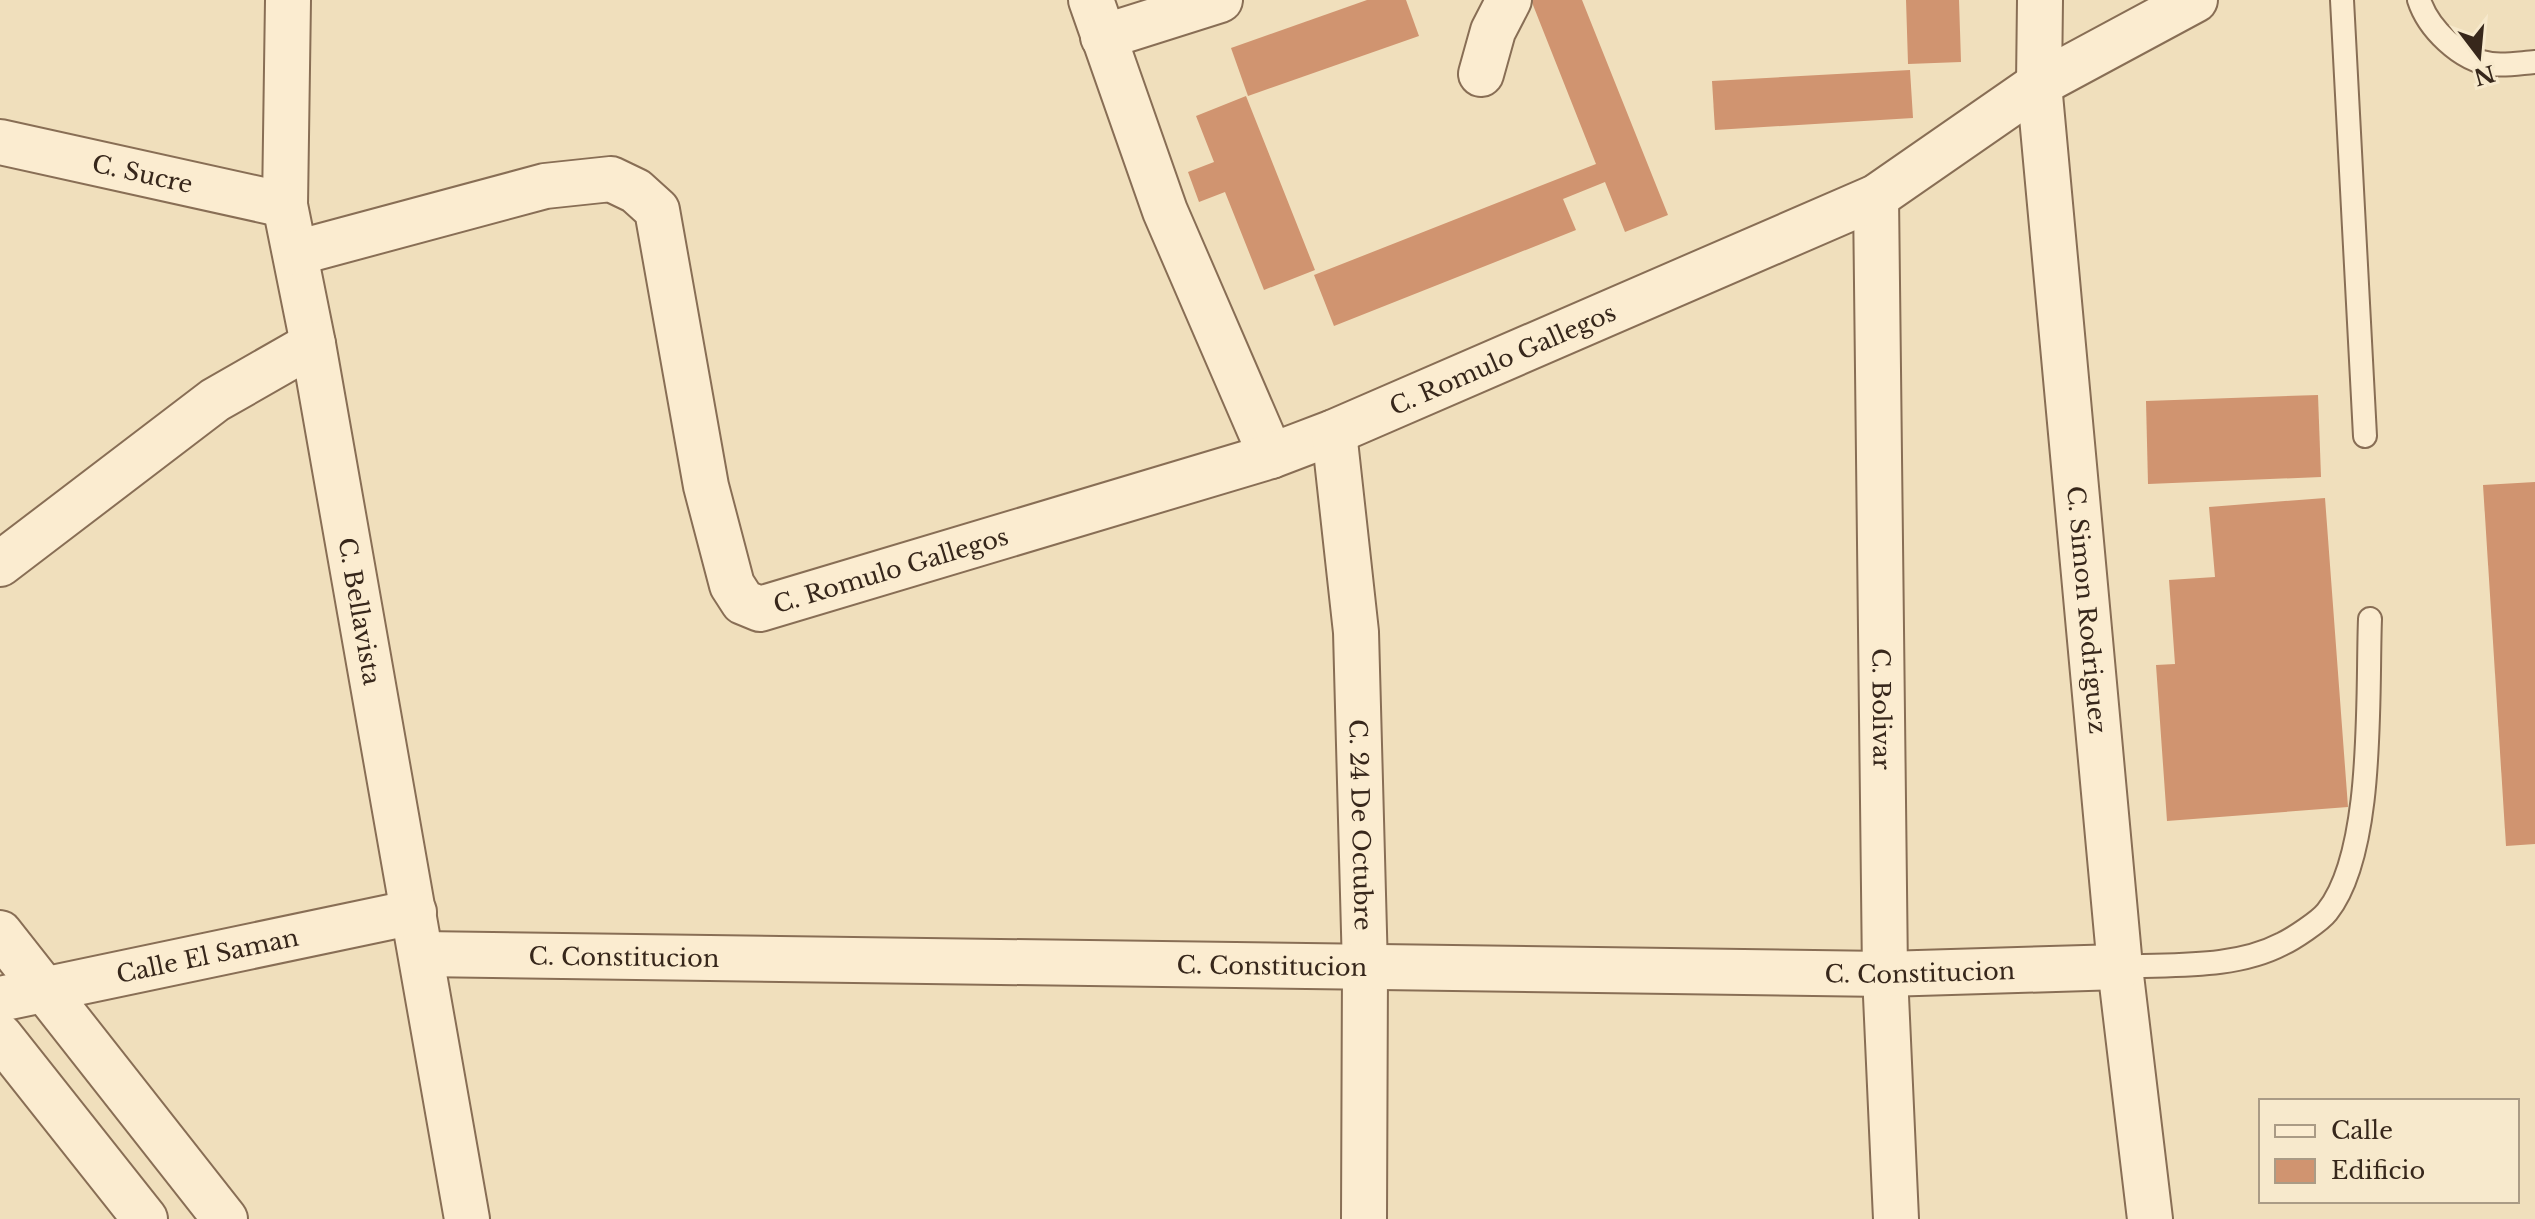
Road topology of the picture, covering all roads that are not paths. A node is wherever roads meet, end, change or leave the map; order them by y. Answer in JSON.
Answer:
{"nodes":[{"id":1,"x":288,"y":0,"type":"edge"},
{"id":2,"x":1220,"y":0,"type":"edge"},
{"id":3,"x":1509,"y":0,"type":"edge"},
{"id":4,"x":2040,"y":0,"type":"edge"},
{"id":5,"x":2195,"y":0,"type":"edge"},
{"id":6,"x":2342,"y":0,"type":"edge"},
{"id":7,"x":2419,"y":0,"type":"edge"},
{"id":8,"x":1097,"y":18,"type":"edge"},
{"id":9,"x":2535,"y":62,"type":"edge"},
{"id":10,"x":1481,"y":74,"type":"dead end"},
{"id":11,"x":2039,"y":84,"type":"junction"},
{"id":12,"x":0,"y":142,"type":"edge"},
{"id":13,"x":1876,"y":197,"type":"junction"},
{"id":14,"x":285,"y":205,"type":"junction"},
{"id":15,"x":296,"y":253,"type":"junction"},
{"id":16,"x":313,"y":344,"type":"junction"},
{"id":17,"x":1334,"y":432,"type":"junction"},
{"id":18,"x":2365,"y":436,"type":"dead end"},
{"id":19,"x":1271,"y":456,"type":"junction"},
{"id":20,"x":0,"y":564,"type":"edge"},
{"id":21,"x":2370,"y":619,"type":"dead end"},
{"id":22,"x":414,"y":912,"type":"junction"},
{"id":23,"x":0,"y":933,"type":"edge"},
{"id":24,"x":422,"y":954,"type":"junction"},
{"id":25,"x":2120,"y":967,"type":"junction"},
{"id":26,"x":1365,"y":969,"type":"junction"},
{"id":27,"x":1885,"y":974,"type":"junction"},
{"id":28,"x":46,"y":991,"type":"junction"},
{"id":29,"x":0,"y":999,"type":"edge"},
{"id":30,"x":0,"y":1036,"type":"edge"},
{"id":31,"x":145,"y":1219,"type":"edge"},
{"id":32,"x":225,"y":1219,"type":"edge"},
{"id":33,"x":467,"y":1219,"type":"edge"},
{"id":34,"x":1364,"y":1219,"type":"edge"},
{"id":35,"x":1896,"y":1219,"type":"edge"},
{"id":36,"x":2150,"y":1219,"type":"edge"}],
"edges":[{"from":1,"to":14,"type":"street","name":"C. Bellavista"},
{"from":2,"to":8,"type":"street"},
{"from":3,"to":10,"type":"street"},
{"from":4,"to":11,"type":"street","name":"C. Simon Rodriguez"},
{"from":5,"to":11,"type":"street","name":"C. Romulo Gallegos"},
{"from":6,"to":18,"type":"lane"},
{"from":7,"to":9,"type":"lane"},
{"from":8,"to":19,"type":"street"},
{"from":11,"to":13,"type":"street","name":"C. Romulo Gallegos"},
{"from":11,"to":25,"type":"street","name":"C. Simon Rodriguez"},
{"from":12,"to":14,"type":"street","name":"C. Sucre"},
{"from":13,"to":17,"type":"street","name":"C. Romulo Gallegos"},
{"from":13,"to":27,"type":"street","name":"C. Bolivar"},
{"from":14,"to":15,"type":"street","name":"C. Bellavista"},
{"from":15,"to":16,"type":"street","name":"C. Bellavista"},
{"from":15,"to":19,"type":"street","name":"C. Romulo Gallegos"},
{"from":16,"to":20,"type":"street"},
{"from":16,"to":22,"type":"street","name":"C. Bellavista"},
{"from":17,"to":19,"type":"street","name":"C. Romulo Gallegos"},
{"from":17,"to":26,"type":"street","name":"C. 24 De Octubre"},
{"from":21,"to":25,"type":"lane"},
{"from":22,"to":24,"type":"street","name":"C. Bellavista"},
{"from":22,"to":28,"type":"street","name":"Calle El Saman"},
{"from":23,"to":28,"type":"street"},
{"from":24,"to":26,"type":"street","name":"C. Constitucion"},
{"from":24,"to":33,"type":"street","name":"C. Bellavista"},
{"from":25,"to":27,"type":"street","name":"C. Constitucion"},
{"from":25,"to":36,"type":"street","name":"C. Simon Rodriguez"},
{"from":26,"to":27,"type":"street","name":"C. Constitucion"},
{"from":26,"to":34,"type":"street","name":"C. 24 De Octubre"},
{"from":27,"to":35,"type":"street","name":"C. Bolivar"},
{"from":28,"to":29,"type":"street","name":"Calle El Saman"},
{"from":28,"to":32,"type":"street"},
{"from":30,"to":31,"type":"street"}]}
